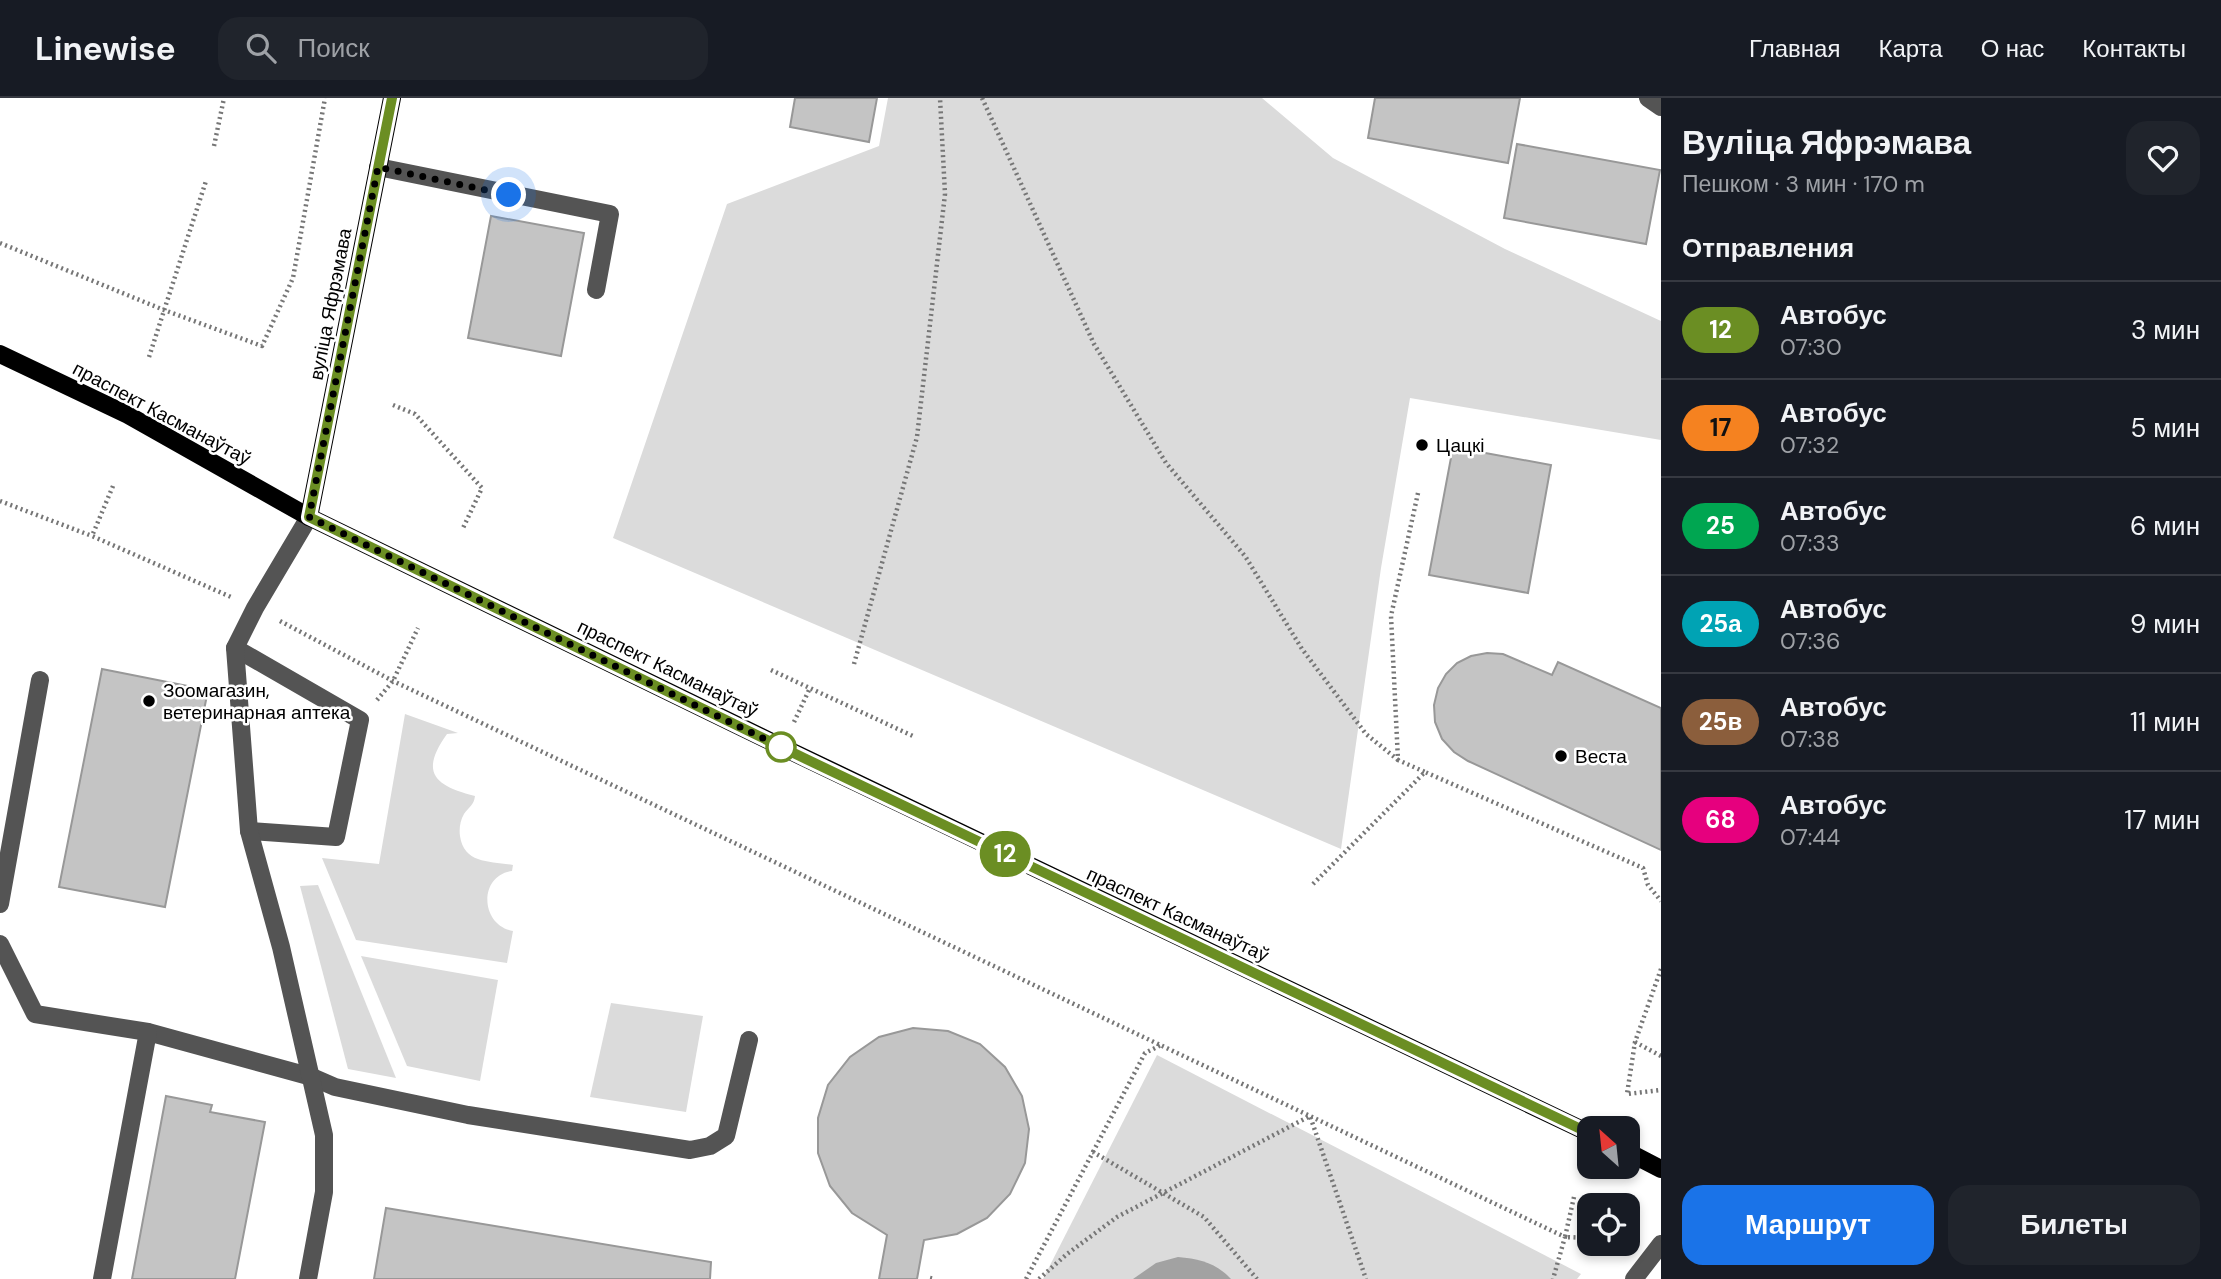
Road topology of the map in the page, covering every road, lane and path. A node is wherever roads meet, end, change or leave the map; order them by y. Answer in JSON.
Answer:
{"nodes":[{"id":1,"x":224,"y":98,"type":"edge"},
{"id":2,"x":325,"y":98,"type":"edge"},
{"id":3,"x":392,"y":98,"type":"edge"},
{"id":4,"x":940,"y":98,"type":"edge"},
{"id":5,"x":982,"y":98,"type":"edge"},
{"id":6,"x":1648,"y":98,"type":"edge"},
{"id":7,"x":1661,"y":107,"type":"edge"},
{"id":8,"x":214,"y":146,"type":"dead end"},
{"id":9,"x":378,"y":167,"type":"junction"},
{"id":10,"x":206,"y":181,"type":"dead end"},
{"id":11,"x":0,"y":243,"type":"edge"},
{"id":12,"x":596,"y":290,"type":"dead end"},
{"id":13,"x":164,"y":310,"type":"junction"},
{"id":14,"x":0,"y":355,"type":"edge"},
{"id":15,"x":149,"y":357,"type":"dead end"},
{"id":16,"x":393,"y":404,"type":"dead end"},
{"id":17,"x":113,"y":486,"type":"dead end"},
{"id":18,"x":1418,"y":493,"type":"dead end"},
{"id":19,"x":0,"y":502,"type":"edge"},
{"id":20,"x":309,"y":517,"type":"junction"},
{"id":21,"x":463,"y":528,"type":"dead end"},
{"id":22,"x":92,"y":537,"type":"junction"},
{"id":23,"x":255,"y":608,"type":"junction"},
{"id":24,"x":418,"y":628,"type":"dead end"},
{"id":25,"x":235,"y":648,"type":"junction"},
{"id":26,"x":854,"y":664,"type":"dead end"},
{"id":27,"x":771,"y":670,"type":"dead end"},
{"id":28,"x":40,"y":680,"type":"dead end"},
{"id":29,"x":393,"y":681,"type":"junction"},
{"id":30,"x":810,"y":688,"type":"junction"},
{"id":31,"x":359,"y":720,"type":"junction"},
{"id":32,"x":915,"y":737,"type":"dead end"},
{"id":33,"x":782,"y":747,"type":"junction"},
{"id":34,"x":1398,"y":760,"type":"junction"},
{"id":35,"x":1426,"y":772,"type":"junction"},
{"id":36,"x":249,"y":831,"type":"junction"},
{"id":37,"x":1313,"y":884,"type":"dead end"},
{"id":38,"x":1661,"y":901,"type":"edge"},
{"id":39,"x":0,"y":904,"type":"edge"},
{"id":40,"x":0,"y":944,"type":"edge"},
{"id":41,"x":1661,"y":969,"type":"edge"},
{"id":42,"x":148,"y":1032,"type":"junction"},
{"id":43,"x":749,"y":1040,"type":"dead end"},
{"id":44,"x":1635,"y":1042,"type":"junction"},
{"id":45,"x":1161,"y":1045,"type":"junction"},
{"id":46,"x":1661,"y":1056,"type":"edge"},
{"id":47,"x":312,"y":1077,"type":"junction"},
{"id":48,"x":1661,"y":1090,"type":"edge"},
{"id":49,"x":1310,"y":1116,"type":"junction"},
{"id":50,"x":1577,"y":1127,"type":"edge"},
{"id":51,"x":1093,"y":1152,"type":"junction"},
{"id":52,"x":1640,"y":1159,"type":"edge"},
{"id":53,"x":1661,"y":1170,"type":"edge"},
{"id":54,"x":1162,"y":1192,"type":"junction"},
{"id":55,"x":1574,"y":1198,"type":"dead end"},
{"id":56,"x":1565,"y":1237,"type":"junction"},
{"id":57,"x":1577,"y":1238,"type":"edge"},
{"id":58,"x":1661,"y":1244,"type":"edge"},
{"id":59,"x":102,"y":1279,"type":"edge"},
{"id":60,"x":308,"y":1279,"type":"edge"},
{"id":61,"x":1026,"y":1279,"type":"edge"},
{"id":62,"x":1039,"y":1279,"type":"edge"},
{"id":63,"x":1257,"y":1279,"type":"edge"},
{"id":64,"x":1366,"y":1279,"type":"edge"},
{"id":65,"x":1553,"y":1279,"type":"edge"},
{"id":66,"x":1634,"y":1279,"type":"edge"}],
"edges":[{"from":1,"to":8,"type":"path"},
{"from":2,"to":13,"type":"path"},
{"from":3,"to":9,"type":"main road","name":"вуліца Яфрэмава"},
{"from":4,"to":26,"type":"path"},
{"from":5,"to":34,"type":"path"},
{"from":6,"to":7,"type":"street"},
{"from":9,"to":12,"type":"street"},
{"from":9,"to":20,"type":"main road","name":"вуліца Яфрэмава"},
{"from":10,"to":13,"type":"path"},
{"from":11,"to":13,"type":"path"},
{"from":13,"to":15,"type":"path"},
{"from":14,"to":20,"type":"main road","name":"праспект Касманаўтаў"},
{"from":16,"to":21,"type":"path"},
{"from":17,"to":22,"type":"path"},
{"from":18,"to":34,"type":"path"},
{"from":19,"to":22,"type":"path"},
{"from":20,"to":23,"type":"street"},
{"from":20,"to":33,"type":"main road","name":"праспект Касманаўтаў"},
{"from":22,"to":23,"type":"path"},
{"from":23,"to":25,"type":"street"},
{"from":23,"to":29,"type":"path"},
{"from":24,"to":29,"type":"path"},
{"from":25,"to":31,"type":"street"},
{"from":25,"to":36,"type":"street"},
{"from":27,"to":30,"type":"path"},
{"from":28,"to":39,"type":"street"},
{"from":29,"to":31,"type":"path"},
{"from":29,"to":45,"type":"path"},
{"from":30,"to":32,"type":"path"},
{"from":30,"to":33,"type":"path"},
{"from":31,"to":36,"type":"street"},
{"from":33,"to":50,"type":"main road","name":"праспект Касманаўтаў"},
{"from":34,"to":35,"type":"path"},
{"from":35,"to":37,"type":"path"},
{"from":35,"to":38,"type":"path"},
{"from":36,"to":47,"type":"street"},
{"from":40,"to":42,"type":"street"},
{"from":41,"to":44,"type":"path"},
{"from":42,"to":47,"type":"street"},
{"from":42,"to":59,"type":"street"},
{"from":43,"to":47,"type":"street"},
{"from":44,"to":46,"type":"path"},
{"from":44,"to":48,"type":"path"},
{"from":45,"to":49,"type":"path"},
{"from":45,"to":51,"type":"path"},
{"from":47,"to":60,"type":"street"},
{"from":49,"to":54,"type":"path"},
{"from":49,"to":56,"type":"path"},
{"from":49,"to":64,"type":"path"},
{"from":51,"to":54,"type":"path"},
{"from":51,"to":61,"type":"path"},
{"from":52,"to":53,"type":"main road"},
{"from":54,"to":62,"type":"path"},
{"from":54,"to":63,"type":"path"},
{"from":55,"to":56,"type":"path"},
{"from":56,"to":57,"type":"path"},
{"from":56,"to":65,"type":"path"},
{"from":58,"to":66,"type":"street"}]}
